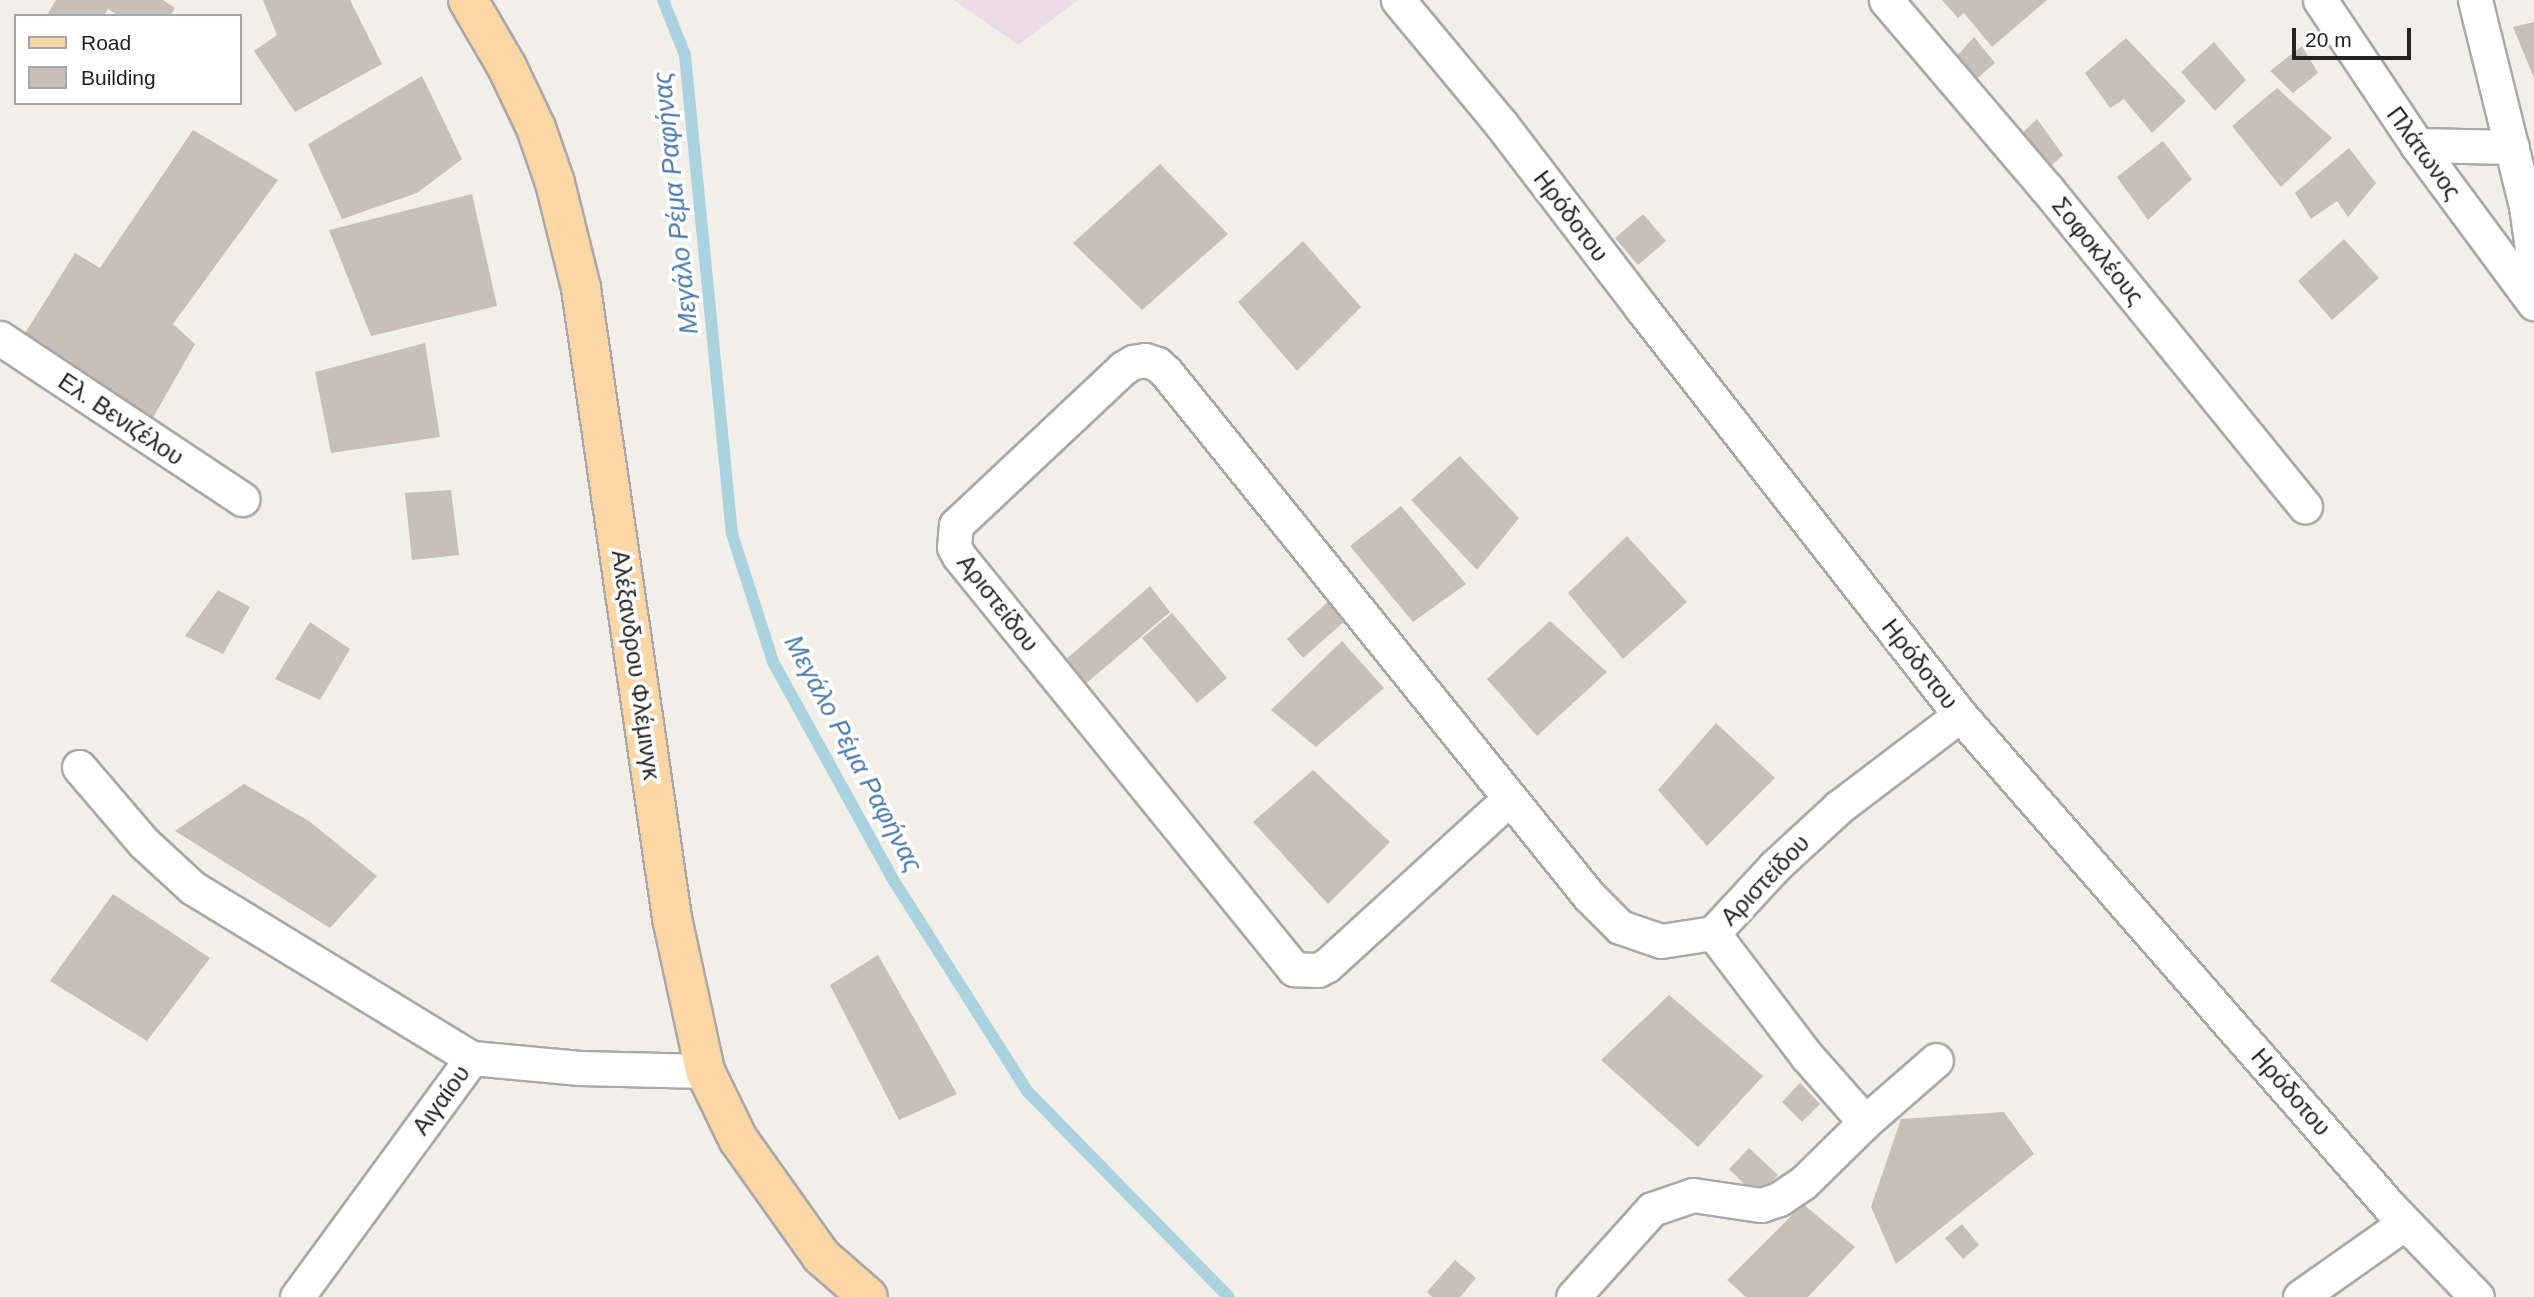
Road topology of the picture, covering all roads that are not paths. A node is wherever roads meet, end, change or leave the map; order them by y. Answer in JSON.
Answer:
{"nodes":[{"id":1,"x":468,"y":0,"type":"edge"},
{"id":2,"x":1398,"y":0,"type":"edge"},
{"id":3,"x":1886,"y":0,"type":"edge"},
{"id":4,"x":2320,"y":0,"type":"edge"},
{"id":5,"x":2475,"y":0,"type":"edge"},
{"id":6,"x":2417,"y":145,"type":"junction"},
{"id":7,"x":2512,"y":147,"type":"junction"},
{"id":8,"x":2534,"y":263,"type":"edge"},
{"id":9,"x":2534,"y":303,"type":"edge"},
{"id":10,"x":0,"y":338,"type":"edge"},
{"id":11,"x":242,"y":499,"type":"dead end"},
{"id":12,"x":2305,"y":506,"type":"dead end"},
{"id":13,"x":1960,"y":715,"type":"junction"},
{"id":14,"x":79,"y":767,"type":"dead end"},
{"id":15,"x":1510,"y":798,"type":"junction"},
{"id":16,"x":1713,"y":933,"type":"junction"},
{"id":17,"x":472,"y":1058,"type":"junction"},
{"id":18,"x":1936,"y":1060,"type":"dead end"},
{"id":19,"x":705,"y":1071,"type":"junction"},
{"id":20,"x":1865,"y":1122,"type":"junction"},
{"id":21,"x":2405,"y":1223,"type":"junction"},
{"id":22,"x":297,"y":1297,"type":"edge"},
{"id":23,"x":868,"y":1297,"type":"edge"},
{"id":24,"x":1573,"y":1297,"type":"edge"},
{"id":25,"x":2300,"y":1297,"type":"edge"},
{"id":26,"x":2477,"y":1297,"type":"edge"}],
"edges":[{"from":1,"to":19,"type":"main road","name":"Αλέξανδρου Φλέμινγκ"},
{"from":2,"to":13,"type":"street","name":"Ηρόδοτου"},
{"from":3,"to":12,"type":"street","name":"Σοφοκλέους"},
{"from":4,"to":6,"type":"street","name":"Πλάτωνος"},
{"from":5,"to":7,"type":"street"},
{"from":6,"to":7,"type":"street"},
{"from":6,"to":9,"type":"street","name":"Πλάτωνος"},
{"from":7,"to":8,"type":"street"},
{"from":10,"to":11,"type":"street","name":"Ελ. Βενιζέλου"},
{"from":13,"to":16,"type":"street","name":"Αριστείδου"},
{"from":13,"to":21,"type":"street","name":"Ηρόδοτου"},
{"from":14,"to":17,"type":"street"},
{"from":15,"to":15,"type":"street","name":"Αριστείδου"},
{"from":15,"to":16,"type":"street","name":"Αριστείδου"},
{"from":16,"to":20,"type":"street"},
{"from":17,"to":19,"type":"street","name":"Αιγαίου"},
{"from":17,"to":22,"type":"street","name":"Αιγαίου"},
{"from":18,"to":20,"type":"street"},
{"from":19,"to":23,"type":"main road","name":"Αλέξανδρου Φλέμινγκ"},
{"from":20,"to":24,"type":"street"},
{"from":21,"to":25,"type":"street"},
{"from":21,"to":26,"type":"street","name":"Ηρόδοτου"}]}
